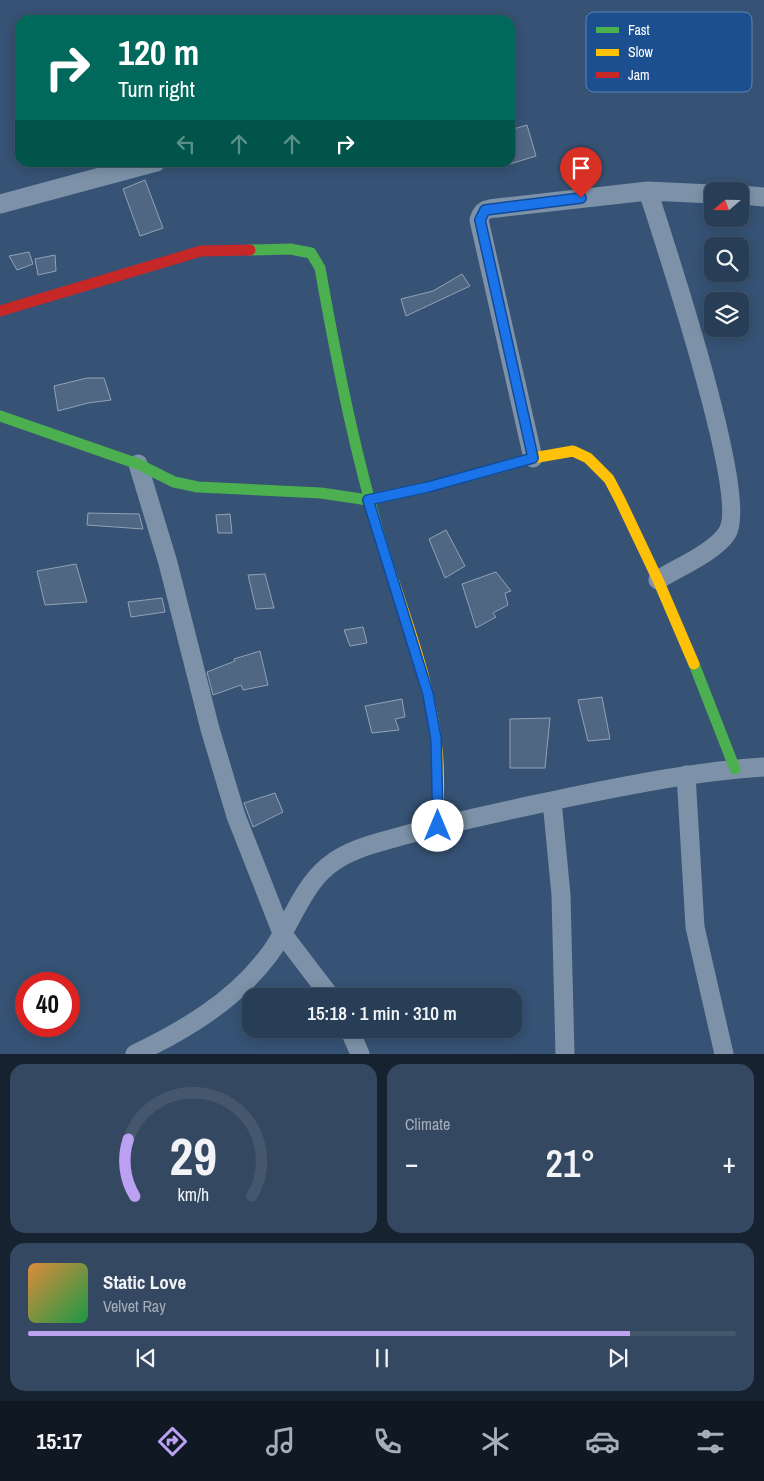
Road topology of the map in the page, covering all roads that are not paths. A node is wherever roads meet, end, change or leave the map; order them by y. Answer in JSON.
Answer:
{"nodes":[{"id":1,"x":137,"y":167,"type":"edge"},
{"id":2,"x":648,"y":191,"type":"junction"},
{"id":3,"x":704,"y":194,"type":"edge"},
{"id":4,"x":749,"y":196,"type":"edge"},
{"id":5,"x":764,"y":197,"type":"edge"},
{"id":6,"x":0,"y":204,"type":"edge"},
{"id":7,"x":0,"y":311,"type":"edge"},
{"id":8,"x":0,"y":416,"type":"edge"},
{"id":9,"x":533,"y":458,"type":"junction"},
{"id":10,"x":138,"y":464,"type":"junction"},
{"id":11,"x":368,"y":500,"type":"junction"},
{"id":12,"x":658,"y":580,"type":"junction"},
{"id":13,"x":764,"y":767,"type":"edge"},
{"id":14,"x":735,"y":769,"type":"junction"},
{"id":15,"x":686,"y":775,"type":"junction"},
{"id":16,"x":552,"y":801,"type":"junction"},
{"id":17,"x":438,"y":826,"type":"junction"},
{"id":18,"x":282,"y":933,"type":"junction"},
{"id":19,"x":324,"y":988,"type":"edge"},
{"id":20,"x":353,"y":1038,"type":"edge"},
{"id":21,"x":146,"y":1051,"type":"edge"},
{"id":22,"x":360,"y":1054,"type":"edge"},
{"id":23,"x":565,"y":1054,"type":"edge"},
{"id":24,"x":724,"y":1054,"type":"edge"}],
"edges":[{"from":1,"to":6,"type":"street"},
{"from":2,"to":3,"type":"street"},
{"from":2,"to":9,"type":"street"},
{"from":2,"to":12,"type":"street"},
{"from":4,"to":5,"type":"street"},
{"from":7,"to":11,"type":"street"},
{"from":8,"to":10,"type":"street"},
{"from":9,"to":11,"type":"street"},
{"from":9,"to":12,"type":"street"},
{"from":10,"to":11,"type":"street"},
{"from":10,"to":18,"type":"street"},
{"from":11,"to":17,"type":"street"},
{"from":12,"to":14,"type":"street"},
{"from":13,"to":14,"type":"street"},
{"from":14,"to":15,"type":"street"},
{"from":15,"to":16,"type":"street"},
{"from":15,"to":24,"type":"street"},
{"from":16,"to":17,"type":"street"},
{"from":16,"to":23,"type":"street"},
{"from":17,"to":18,"type":"street"},
{"from":18,"to":19,"type":"street"},
{"from":18,"to":21,"type":"street"},
{"from":20,"to":22,"type":"street"}]}
